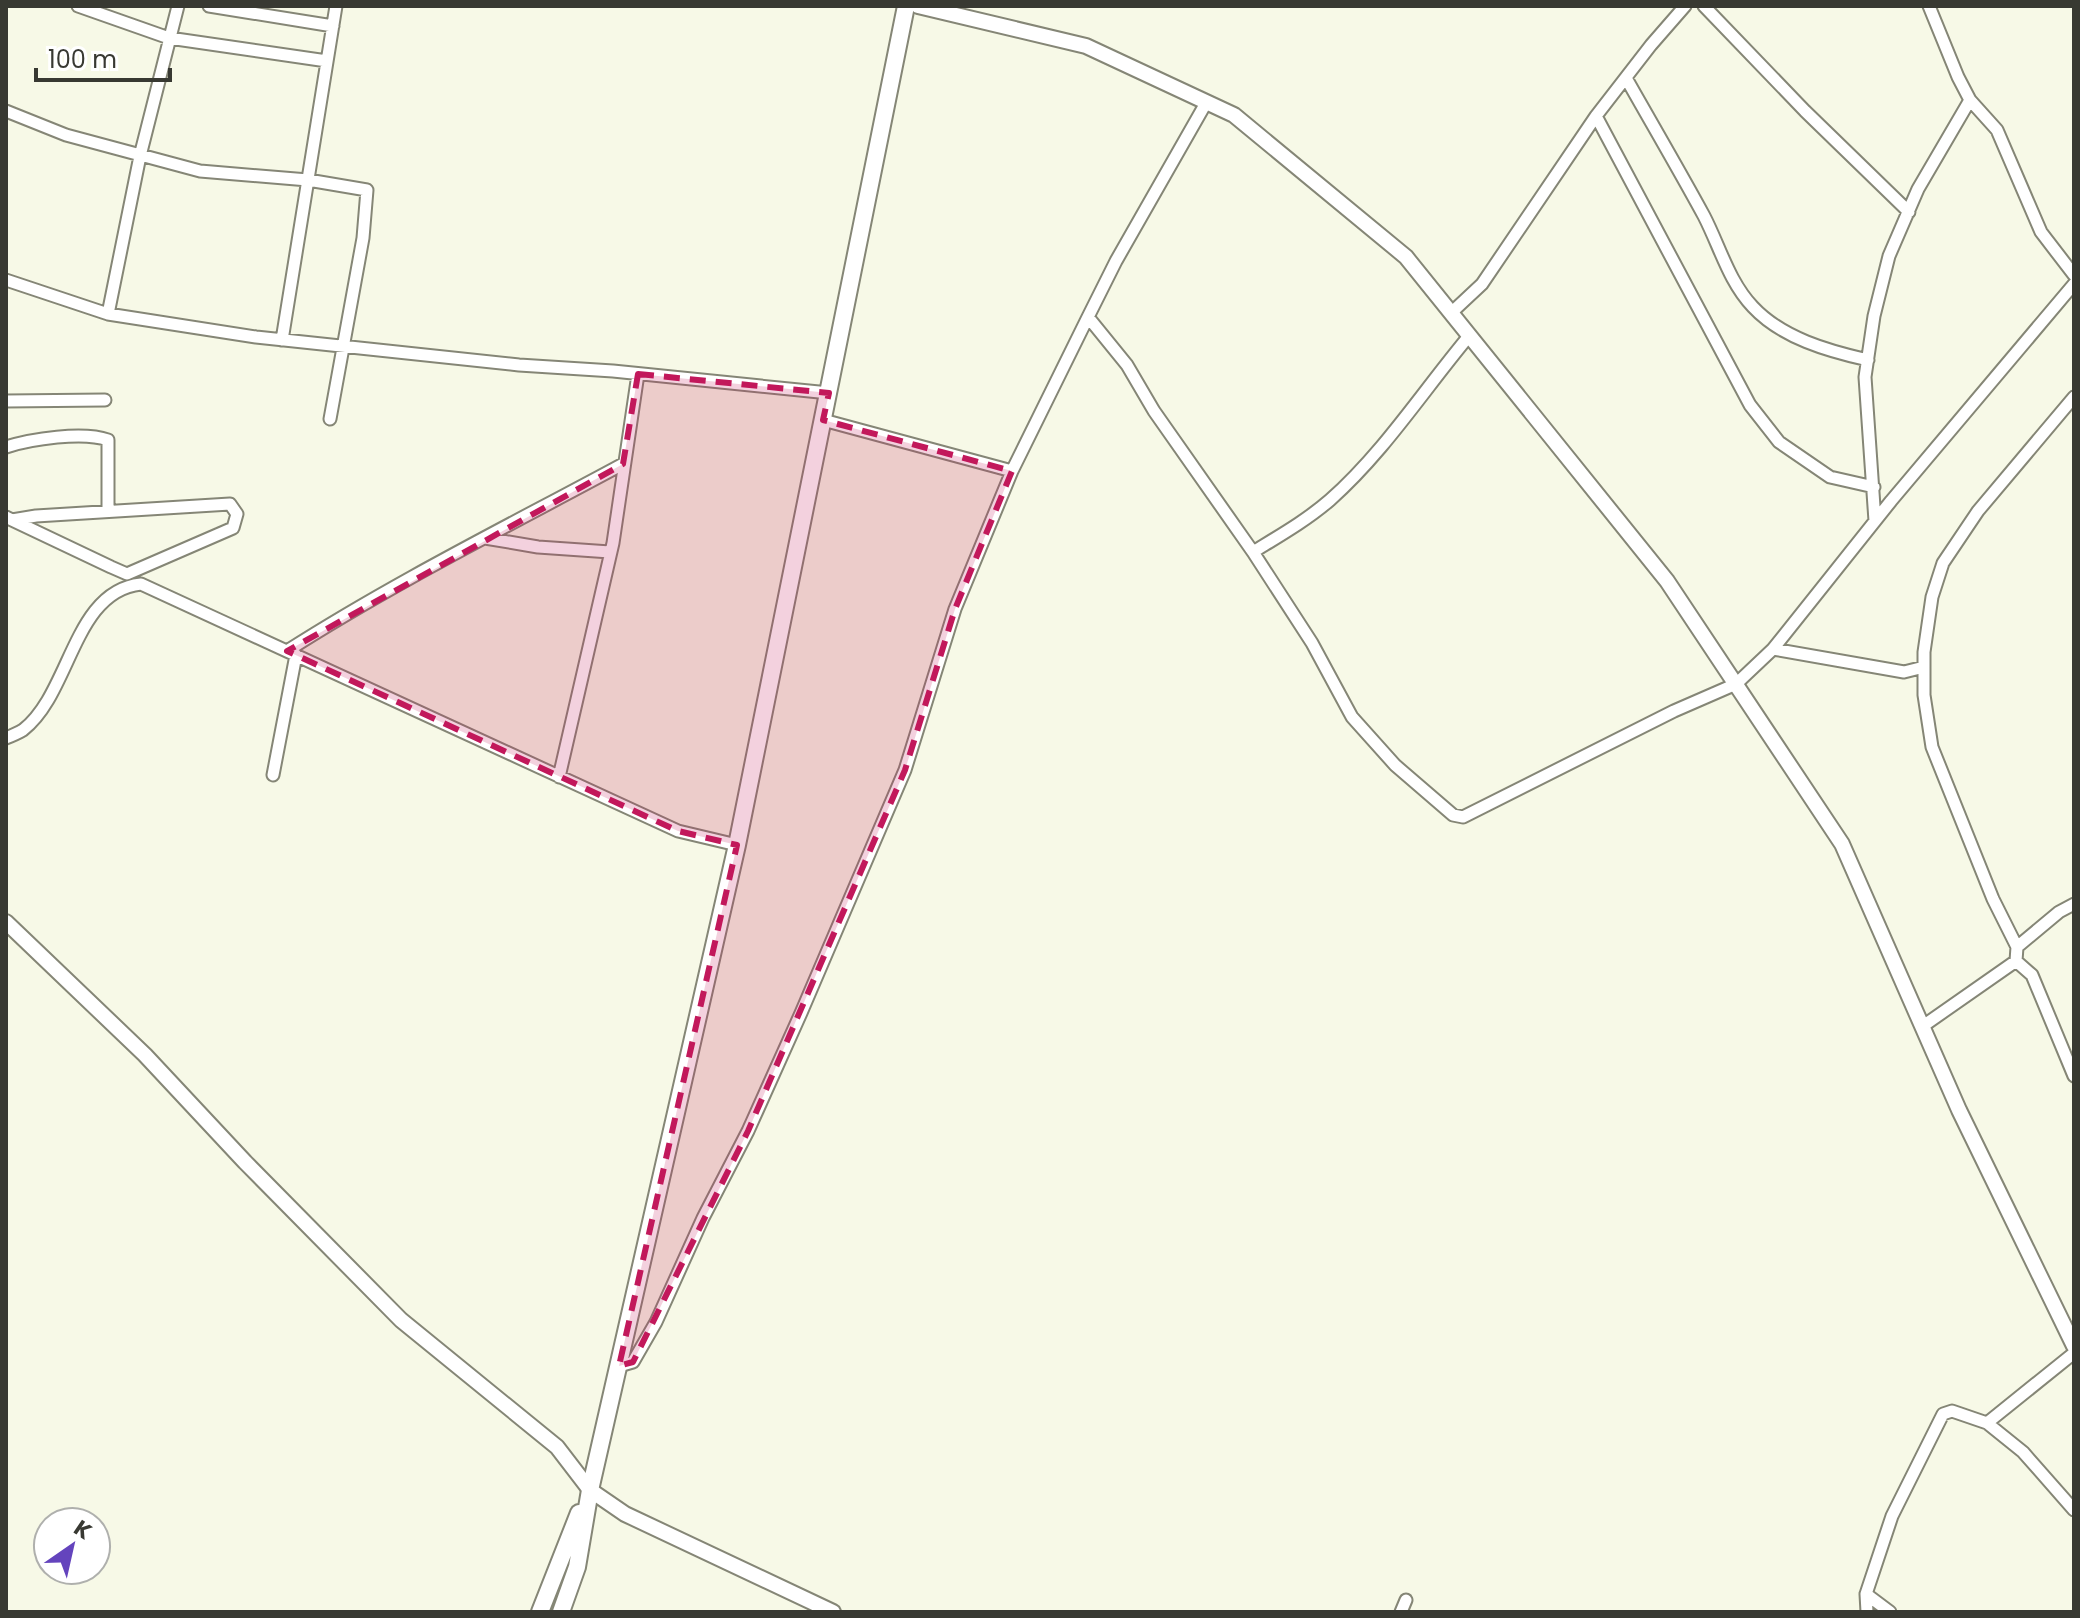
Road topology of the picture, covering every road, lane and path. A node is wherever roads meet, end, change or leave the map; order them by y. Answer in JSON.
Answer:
{"nodes":[{"id":1,"x":78,"y":6,"type":"edge"},
{"id":2,"x":178,"y":6,"type":"edge"},
{"id":3,"x":209,"y":6,"type":"edge"},
{"id":4,"x":336,"y":6,"type":"edge"},
{"id":5,"x":906,"y":6,"type":"edge"},
{"id":6,"x":918,"y":6,"type":"edge"},
{"id":7,"x":1685,"y":6,"type":"edge"},
{"id":8,"x":1704,"y":6,"type":"edge"},
{"id":9,"x":1929,"y":6,"type":"edge"},
{"id":10,"x":333,"y":26,"type":"junction"},
{"id":11,"x":169,"y":38,"type":"junction"},
{"id":12,"x":327,"y":61,"type":"junction"},
{"id":13,"x":1626,"y":78,"type":"junction"},
{"id":14,"x":1970,"y":100,"type":"junction"},
{"id":15,"x":1206,"y":103,"type":"junction"},
{"id":16,"x":6,"y":111,"type":"edge"},
{"id":17,"x":1596,"y":116,"type":"junction"},
{"id":18,"x":140,"y":156,"type":"junction"},
{"id":19,"x":308,"y":180,"type":"junction"},
{"id":20,"x":1909,"y":212,"type":"junction"},
{"id":21,"x":2074,"y":275,"type":"edge"},
{"id":22,"x":6,"y":280,"type":"edge"},
{"id":23,"x":2074,"y":284,"type":"edge"},
{"id":24,"x":1451,"y":313,"type":"junction"},
{"id":25,"x":108,"y":314,"type":"junction"},
{"id":26,"x":1088,"y":317,"type":"junction"},
{"id":27,"x":1469,"y":336,"type":"junction"},
{"id":28,"x":282,"y":340,"type":"junction"},
{"id":29,"x":345,"y":347,"type":"junction"},
{"id":30,"x":1868,"y":360,"type":"junction"},
{"id":31,"x":638,"y":374,"type":"junction"},
{"id":32,"x":829,"y":393,"type":"junction"},
{"id":33,"x":2074,"y":397,"type":"edge"},
{"id":34,"x":105,"y":400,"type":"dead end"},
{"id":35,"x":6,"y":401,"type":"edge"},
{"id":36,"x":330,"y":419,"type":"dead end"},
{"id":37,"x":823,"y":420,"type":"junction"},
{"id":38,"x":6,"y":447,"type":"edge"},
{"id":39,"x":623,"y":464,"type":"junction"},
{"id":40,"x":1012,"y":471,"type":"junction"},
{"id":41,"x":1874,"y":487,"type":"junction"},
{"id":42,"x":108,"y":511,"type":"junction"},
{"id":43,"x":9,"y":519,"type":"edge"},
{"id":44,"x":1875,"y":521,"type":"junction"},
{"id":45,"x":484,"y":538,"type":"junction"},
{"id":46,"x":610,"y":552,"type":"junction"},
{"id":47,"x":1253,"y":552,"type":"junction"},
{"id":48,"x":1773,"y":649,"type":"junction"},
{"id":49,"x":292,"y":653,"type":"junction"},
{"id":50,"x":1924,"y":667,"type":"junction"},
{"id":51,"x":1736,"y":684,"type":"junction"},
{"id":52,"x":6,"y":738,"type":"edge"},
{"id":53,"x":273,"y":775,"type":"dead end"},
{"id":54,"x":559,"y":777,"type":"junction"},
{"id":55,"x":737,"y":845,"type":"junction"},
{"id":56,"x":2074,"y":904,"type":"edge"},
{"id":57,"x":6,"y":922,"type":"edge"},
{"id":58,"x":2017,"y":947,"type":"junction"},
{"id":59,"x":2016,"y":961,"type":"junction"},
{"id":60,"x":1923,"y":1026,"type":"junction"},
{"id":61,"x":2074,"y":1076,"type":"edge"},
{"id":62,"x":2074,"y":1346,"type":"edge"},
{"id":63,"x":2074,"y":1353,"type":"edge"},
{"id":64,"x":619,"y":1366,"type":"junction"},
{"id":65,"x":1987,"y":1423,"type":"junction"},
{"id":66,"x":590,"y":1490,"type":"junction"},
{"id":67,"x":2074,"y":1510,"type":"edge"},
{"id":68,"x":1866,"y":1594,"type":"junction"},
{"id":69,"x":540,"y":1612,"type":"edge"},
{"id":70,"x":561,"y":1612,"type":"edge"},
{"id":71,"x":833,"y":1612,"type":"edge"},
{"id":72,"x":1867,"y":1612,"type":"edge"},
{"id":73,"x":1890,"y":1612,"type":"edge"}],
"edges":[{"from":1,"to":11,"type":"street"},
{"from":2,"to":11,"type":"street"},
{"from":3,"to":10,"type":"street"},
{"from":4,"to":10,"type":"street"},
{"from":5,"to":32,"type":"main road"},
{"from":6,"to":15,"type":"street"},
{"from":7,"to":13,"type":"street"},
{"from":8,"to":20,"type":"street"},
{"from":9,"to":14,"type":"street"},
{"from":10,"to":12,"type":"street"},
{"from":11,"to":12,"type":"street"},
{"from":11,"to":18,"type":"street"},
{"from":12,"to":19,"type":"street"},
{"from":13,"to":17,"type":"street"},
{"from":13,"to":30,"type":"street"},
{"from":14,"to":20,"type":"street"},
{"from":14,"to":21,"type":"street"},
{"from":15,"to":24,"type":"street"},
{"from":15,"to":26,"type":"street"},
{"from":16,"to":18,"type":"street"},
{"from":17,"to":24,"type":"street"},
{"from":17,"to":41,"type":"street"},
{"from":18,"to":19,"type":"street"},
{"from":18,"to":25,"type":"street"},
{"from":19,"to":28,"type":"street"},
{"from":19,"to":29,"type":"street"},
{"from":20,"to":30,"type":"street"},
{"from":22,"to":25,"type":"street"},
{"from":23,"to":44,"type":"street"},
{"from":24,"to":27,"type":"street"},
{"from":25,"to":28,"type":"street"},
{"from":26,"to":40,"type":"street"},
{"from":26,"to":47,"type":"street"},
{"from":27,"to":47,"type":"street"},
{"from":27,"to":51,"type":"street"},
{"from":28,"to":29,"type":"street"},
{"from":29,"to":31,"type":"street"},
{"from":29,"to":36,"type":"street"},
{"from":30,"to":41,"type":"street"},
{"from":31,"to":32,"type":"street"},
{"from":31,"to":39,"type":"street"},
{"from":32,"to":37,"type":"main road"},
{"from":33,"to":50,"type":"street"},
{"from":34,"to":35,"type":"street"},
{"from":37,"to":40,"type":"street"},
{"from":37,"to":55,"type":"main road"},
{"from":38,"to":42,"type":"street"},
{"from":39,"to":45,"type":"street"},
{"from":39,"to":46,"type":"street"},
{"from":40,"to":64,"type":"street"},
{"from":41,"to":44,"type":"street"},
{"from":42,"to":43,"type":"street"},
{"from":42,"to":43,"type":"street"},
{"from":44,"to":48,"type":"street"},
{"from":45,"to":46,"type":"street"},
{"from":45,"to":49,"type":"street"},
{"from":46,"to":54,"type":"street"},
{"from":47,"to":51,"type":"street"},
{"from":48,"to":50,"type":"street"},
{"from":48,"to":51,"type":"street"},
{"from":49,"to":52,"type":"street"},
{"from":49,"to":53,"type":"street"},
{"from":49,"to":54,"type":"street"},
{"from":50,"to":58,"type":"street"},
{"from":51,"to":60,"type":"street"},
{"from":54,"to":55,"type":"street"},
{"from":55,"to":64,"type":"main road"},
{"from":56,"to":58,"type":"street"},
{"from":57,"to":66,"type":"street"},
{"from":58,"to":59,"type":"street"},
{"from":59,"to":60,"type":"street"},
{"from":59,"to":61,"type":"street"},
{"from":60,"to":62,"type":"street"},
{"from":63,"to":65,"type":"street"},
{"from":64,"to":66,"type":"main road"},
{"from":65,"to":67,"type":"street"},
{"from":65,"to":68,"type":"street"},
{"from":66,"to":69,"type":"main road"},
{"from":66,"to":70,"type":"main road"},
{"from":66,"to":71,"type":"street"},
{"from":68,"to":72,"type":"street"},
{"from":68,"to":73,"type":"street"}]}
